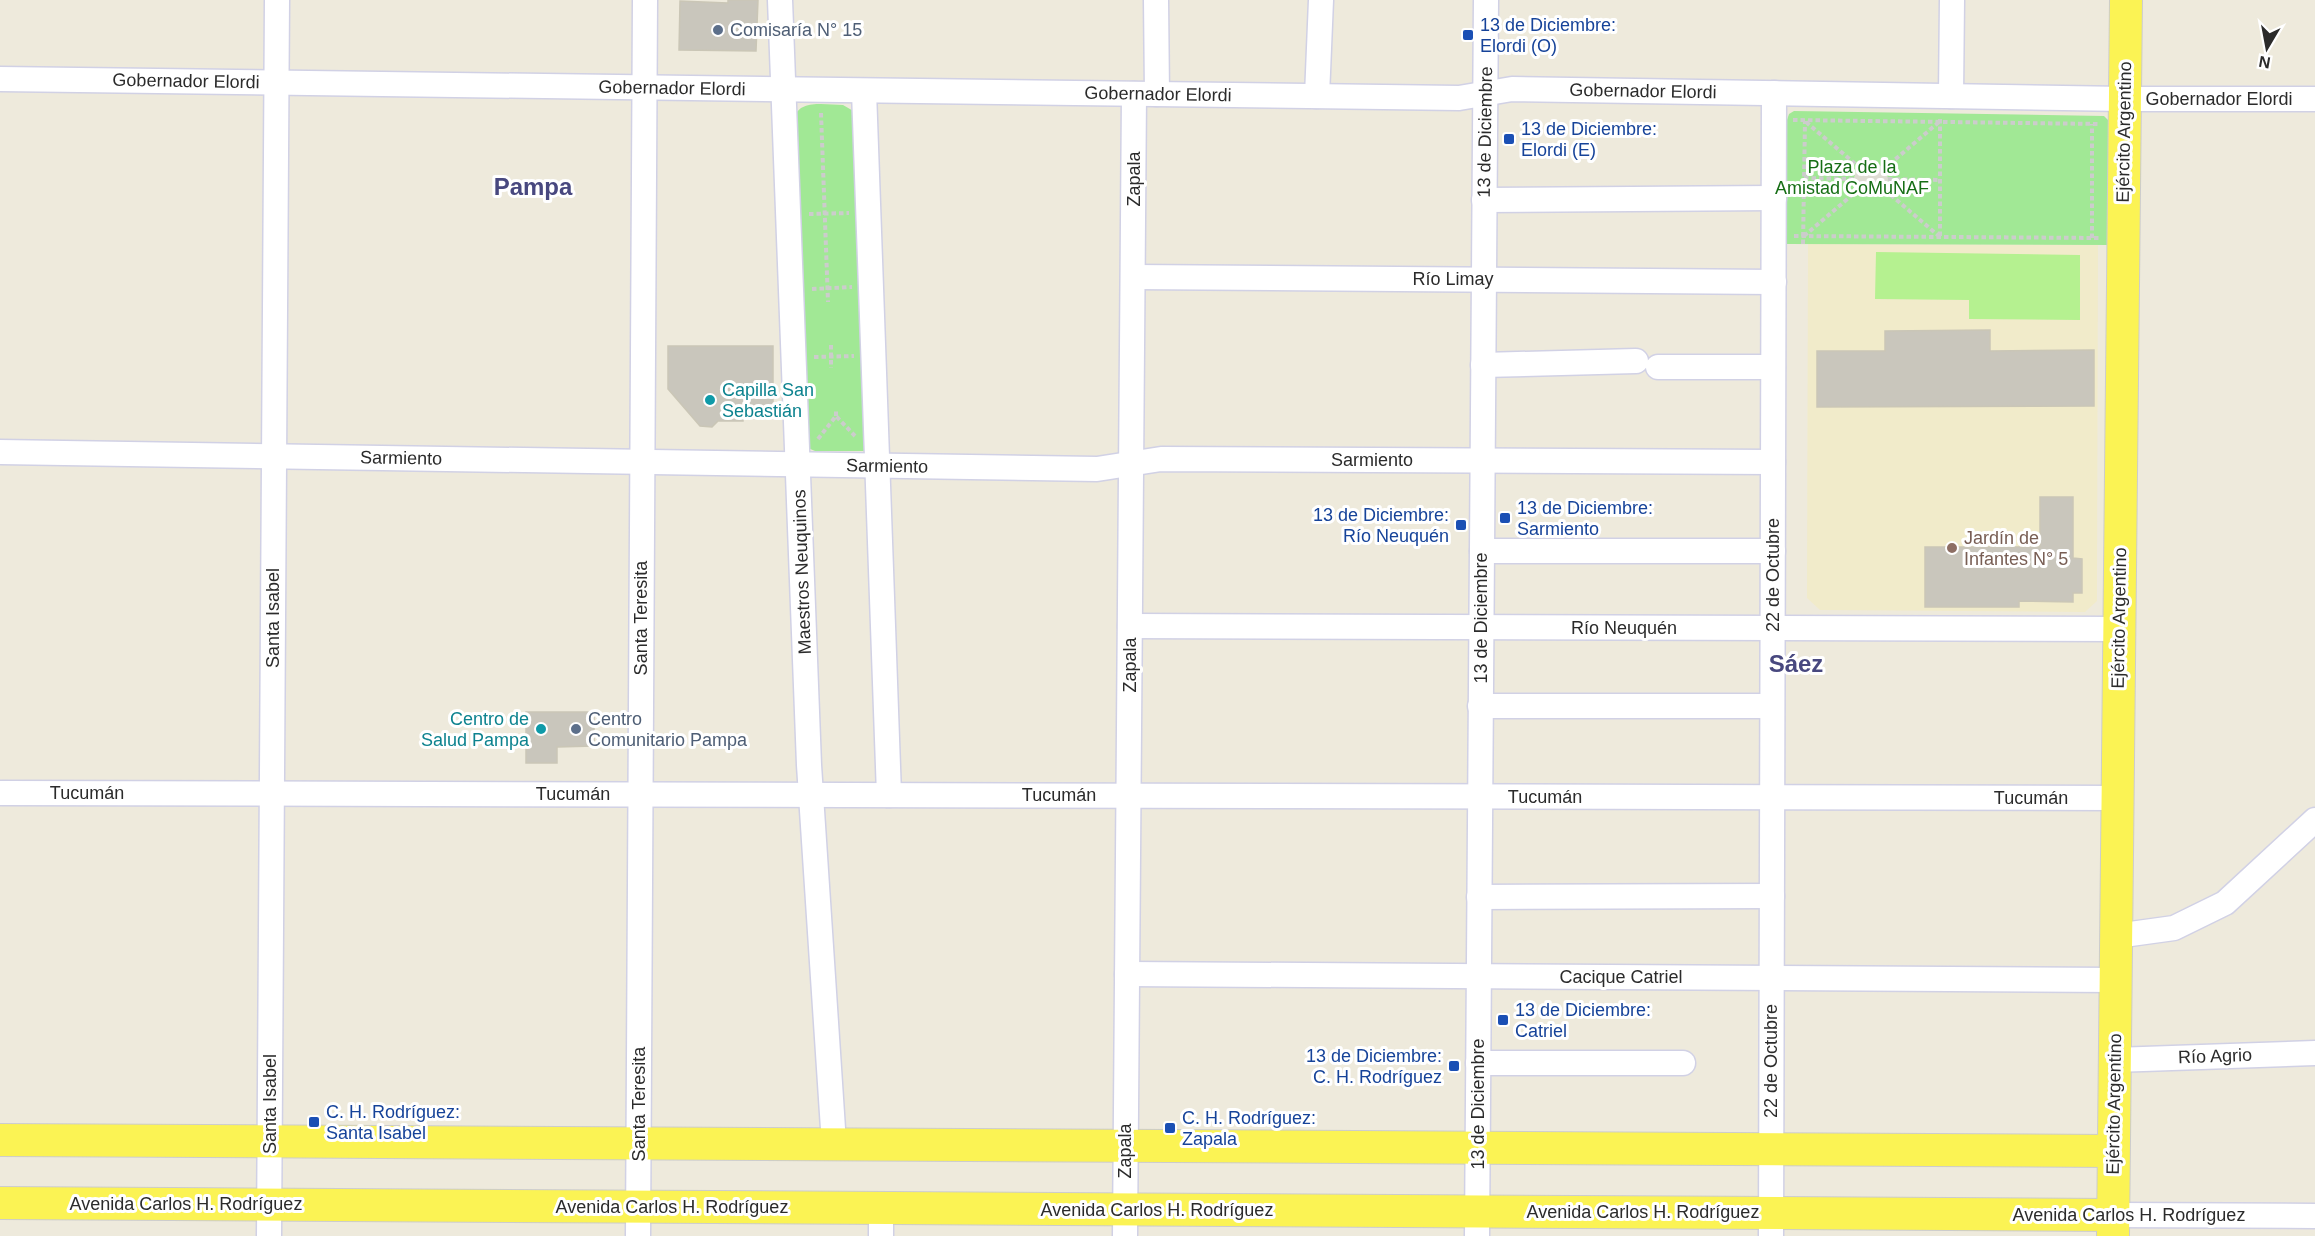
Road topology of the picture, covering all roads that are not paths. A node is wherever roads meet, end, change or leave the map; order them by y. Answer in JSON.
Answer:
{"nodes":[{"id":1,"x":276,"y":0,"type":"edge"},
{"id":2,"x":645,"y":0,"type":"edge"},
{"id":3,"x":780,"y":0,"type":"edge"},
{"id":4,"x":1156,"y":0,"type":"edge"},
{"id":5,"x":1321,"y":0,"type":"edge"},
{"id":6,"x":1486,"y":0,"type":"edge"},
{"id":7,"x":1952,"y":0,"type":"edge"},
{"id":8,"x":2126,"y":0,"type":"edge"},
{"id":9,"x":0,"y":79,"type":"edge"},
{"id":10,"x":276,"y":83,"type":"junction"},
{"id":11,"x":645,"y":88,"type":"junction"},
{"id":12,"x":784,"y":90,"type":"junction"},
{"id":13,"x":864,"y":91,"type":"junction"},
{"id":14,"x":1774,"y":93,"type":"junction"},
{"id":15,"x":1146,"y":94,"type":"junction"},
{"id":16,"x":1485,"y":94,"type":"junction"},
{"id":17,"x":1317,"y":96,"type":"junction"},
{"id":18,"x":2125,"y":99,"type":"junction"},
{"id":19,"x":2315,"y":99,"type":"edge"},
{"id":20,"x":1945,"y":104,"type":"junction"},
{"id":21,"x":1774,"y":198,"type":"junction"},
{"id":22,"x":1484,"y":200,"type":"junction"},
{"id":23,"x":1133,"y":276,"type":"junction"},
{"id":24,"x":1484,"y":279,"type":"junction"},
{"id":25,"x":1774,"y":282,"type":"junction"},
{"id":26,"x":1483,"y":365,"type":"junction"},
{"id":27,"x":1773,"y":367,"type":"junction"},
{"id":28,"x":0,"y":452,"type":"edge"},
{"id":29,"x":805,"y":455,"type":"junction"},
{"id":30,"x":274,"y":456,"type":"junction"},
{"id":31,"x":1482,"y":460,"type":"junction"},
{"id":32,"x":642,"y":462,"type":"junction"},
{"id":33,"x":1773,"y":462,"type":"junction"},
{"id":34,"x":1131,"y":464,"type":"junction"},
{"id":35,"x":877,"y":466,"type":"junction"},
{"id":36,"x":1482,"y":550,"type":"junction"},
{"id":37,"x":1773,"y":551,"type":"junction"},
{"id":38,"x":1130,"y":626,"type":"junction"},
{"id":39,"x":1481,"y":627,"type":"junction"},
{"id":40,"x":1773,"y":628,"type":"junction"},
{"id":41,"x":2119,"y":629,"type":"junction"},
{"id":42,"x":1480,"y":706,"type":"junction"},
{"id":43,"x":1772,"y":706,"type":"junction"},
{"id":44,"x":0,"y":793,"type":"edge"},
{"id":45,"x":272,"y":793,"type":"junction"},
{"id":46,"x":640,"y":794,"type":"junction"},
{"id":47,"x":811,"y":795,"type":"junction"},
{"id":48,"x":889,"y":795,"type":"junction"},
{"id":49,"x":1129,"y":795,"type":"junction"},
{"id":50,"x":1480,"y":797,"type":"junction"},
{"id":51,"x":1772,"y":797,"type":"junction"},
{"id":52,"x":2117,"y":798,"type":"junction"},
{"id":53,"x":2315,"y":820,"type":"edge"},
{"id":54,"x":1479,"y":897,"type":"junction"},
{"id":55,"x":1772,"y":897,"type":"junction"},
{"id":56,"x":2116,"y":936,"type":"junction"},
{"id":57,"x":1127,"y":974,"type":"junction"},
{"id":58,"x":1478,"y":976,"type":"junction"},
{"id":59,"x":1772,"y":978,"type":"junction"},
{"id":60,"x":2115,"y":980,"type":"junction"},
{"id":61,"x":2315,"y":1053,"type":"edge"},
{"id":62,"x":2114,"y":1060,"type":"junction"},
{"id":63,"x":1478,"y":1063,"type":"junction"},
{"id":64,"x":1683,"y":1063,"type":"dead end"},
{"id":65,"x":0,"y":1140,"type":"edge"},
{"id":66,"x":270,"y":1141,"type":"junction"},
{"id":67,"x":639,"y":1143,"type":"junction"},
{"id":68,"x":834,"y":1144,"type":"junction"},
{"id":69,"x":1125,"y":1146,"type":"junction"},
{"id":70,"x":1477,"y":1148,"type":"junction"},
{"id":71,"x":1771,"y":1149,"type":"junction"},
{"id":72,"x":2113,"y":1151,"type":"junction"},
{"id":73,"x":0,"y":1203,"type":"edge"},
{"id":74,"x":270,"y":1204,"type":"junction"},
{"id":75,"x":2315,"y":1216,"type":"edge"},
{"id":76,"x":638,"y":1221,"type":"edge"},
{"id":77,"x":881,"y":1222,"type":"edge"},
{"id":78,"x":1125,"y":1223,"type":"edge"},
{"id":79,"x":1477,"y":1224,"type":"edge"},
{"id":80,"x":1771,"y":1225,"type":"edge"},
{"id":81,"x":2113,"y":1226,"type":"edge"},
{"id":82,"x":269,"y":1236,"type":"edge"}],
"edges":[{"from":1,"to":10,"type":"street","name":"Santa Isabel"},
{"from":2,"to":11,"type":"street","name":"Santa Teresita"},
{"from":3,"to":12,"type":"street","name":"Maestros Neuquinos"},
{"from":4,"to":15,"type":"street","name":"Zapala"},
{"from":5,"to":17,"type":"street"},
{"from":6,"to":16,"type":"street","name":"13 de Diciembre"},
{"from":7,"to":20,"type":"street"},
{"from":8,"to":18,"type":"main road","name":"Ejército Argentino"},
{"from":9,"to":10,"type":"street","name":"Gobernador Elordi"},
{"from":10,"to":11,"type":"street","name":"Gobernador Elordi"},
{"from":10,"to":30,"type":"street","name":"Santa Isabel"},
{"from":11,"to":12,"type":"street","name":"Gobernador Elordi"},
{"from":11,"to":32,"type":"street","name":"Santa Teresita"},
{"from":12,"to":13,"type":"street","name":"Gobernador Elordi"},
{"from":12,"to":29,"type":"street","name":"Maestros Neuquinos"},
{"from":13,"to":15,"type":"street","name":"Gobernador Elordi"},
{"from":13,"to":35,"type":"street"},
{"from":14,"to":16,"type":"street","name":"Gobernador Elordi"},
{"from":14,"to":20,"type":"street","name":"Gobernador Elordi"},
{"from":14,"to":21,"type":"street","name":"22 de Octubre"},
{"from":15,"to":17,"type":"street","name":"Gobernador Elordi"},
{"from":15,"to":23,"type":"street","name":"Zapala"},
{"from":16,"to":17,"type":"street","name":"Gobernador Elordi"},
{"from":16,"to":22,"type":"street","name":"13 de Diciembre"},
{"from":18,"to":19,"type":"street","name":"Gobernador Elordi"},
{"from":18,"to":20,"type":"street","name":"Gobernador Elordi"},
{"from":18,"to":41,"type":"main road","name":"Ejército Argentino"},
{"from":21,"to":22,"type":"street"},
{"from":21,"to":25,"type":"street","name":"22 de Octubre"},
{"from":22,"to":24,"type":"street","name":"13 de Diciembre"},
{"from":23,"to":24,"type":"street","name":"Río Limay"},
{"from":23,"to":34,"type":"street","name":"Zapala"},
{"from":24,"to":25,"type":"street","name":"Río Limay"},
{"from":24,"to":26,"type":"street","name":"13 de Diciembre"},
{"from":25,"to":27,"type":"street","name":"22 de Octubre"},
{"from":26,"to":27,"type":"street"},
{"from":26,"to":31,"type":"street","name":"13 de Diciembre"},
{"from":27,"to":33,"type":"street","name":"22 de Octubre"},
{"from":28,"to":30,"type":"street","name":"Sarmiento"},
{"from":29,"to":32,"type":"street","name":"Sarmiento"},
{"from":29,"to":35,"type":"street","name":"Sarmiento"},
{"from":29,"to":47,"type":"street","name":"Maestros Neuquinos"},
{"from":30,"to":32,"type":"street","name":"Sarmiento"},
{"from":30,"to":45,"type":"street","name":"Santa Isabel"},
{"from":31,"to":33,"type":"street","name":"Sarmiento"},
{"from":31,"to":34,"type":"street","name":"Sarmiento"},
{"from":31,"to":36,"type":"street","name":"13 de Diciembre"},
{"from":32,"to":46,"type":"street","name":"Santa Teresita"},
{"from":33,"to":37,"type":"street","name":"22 de Octubre"},
{"from":34,"to":35,"type":"street","name":"Sarmiento"},
{"from":34,"to":38,"type":"street","name":"Zapala"},
{"from":35,"to":48,"type":"street"},
{"from":36,"to":37,"type":"street"},
{"from":36,"to":39,"type":"street","name":"13 de Diciembre"},
{"from":37,"to":40,"type":"street","name":"22 de Octubre"},
{"from":38,"to":39,"type":"street","name":"Río Neuquén"},
{"from":38,"to":49,"type":"street","name":"Zapala"},
{"from":39,"to":40,"type":"street","name":"Río Neuquén"},
{"from":39,"to":42,"type":"street","name":"13 de Diciembre"},
{"from":40,"to":41,"type":"street","name":"Río Neuquén"},
{"from":40,"to":43,"type":"street","name":"22 de Octubre"},
{"from":41,"to":52,"type":"main road","name":"Ejército Argentino"},
{"from":42,"to":43,"type":"street"},
{"from":42,"to":50,"type":"street","name":"13 de Diciembre"},
{"from":43,"to":51,"type":"street","name":"22 de Octubre"},
{"from":44,"to":45,"type":"street","name":"Tucumán"},
{"from":45,"to":46,"type":"street","name":"Tucumán"},
{"from":45,"to":66,"type":"street","name":"Santa Isabel"},
{"from":46,"to":47,"type":"street","name":"Tucumán"},
{"from":46,"to":67,"type":"street","name":"Santa Teresita"},
{"from":47,"to":48,"type":"street","name":"Tucumán"},
{"from":47,"to":68,"type":"street","name":"Maestros Neuquinos"},
{"from":48,"to":49,"type":"street","name":"Tucumán"},
{"from":49,"to":50,"type":"street","name":"Tucumán"},
{"from":49,"to":57,"type":"street","name":"Zapala"},
{"from":50,"to":51,"type":"street","name":"Tucumán"},
{"from":50,"to":54,"type":"street","name":"13 de Diciembre"},
{"from":51,"to":52,"type":"street","name":"Tucumán"},
{"from":51,"to":55,"type":"street","name":"22 de Octubre"},
{"from":52,"to":56,"type":"main road","name":"Ejército Argentino"},
{"from":53,"to":56,"type":"street"},
{"from":54,"to":55,"type":"street"},
{"from":54,"to":58,"type":"street","name":"13 de Diciembre"},
{"from":55,"to":59,"type":"street","name":"22 de Octubre"},
{"from":56,"to":60,"type":"main road","name":"Ejército Argentino"},
{"from":57,"to":58,"type":"street","name":"Cacique Catriel"},
{"from":57,"to":69,"type":"street","name":"Zapala"},
{"from":58,"to":59,"type":"street","name":"Cacique Catriel"},
{"from":58,"to":63,"type":"street","name":"13 de Diciembre"},
{"from":59,"to":60,"type":"street","name":"Cacique Catriel"},
{"from":59,"to":71,"type":"street","name":"22 de Octubre"},
{"from":60,"to":62,"type":"main road","name":"Ejército Argentino"},
{"from":61,"to":62,"type":"street","name":"Río Agrio"},
{"from":62,"to":72,"type":"main road","name":"Ejército Argentino"},
{"from":63,"to":64,"type":"street"},
{"from":63,"to":70,"type":"street","name":"13 de Diciembre"},
{"from":65,"to":66,"type":"main road"},
{"from":66,"to":67,"type":"main road"},
{"from":66,"to":74,"type":"street","name":"Santa Isabel"},
{"from":67,"to":68,"type":"main road"},
{"from":67,"to":76,"type":"street","name":"Santa Teresita"},
{"from":68,"to":69,"type":"main road"},
{"from":69,"to":70,"type":"main road"},
{"from":69,"to":78,"type":"street","name":"Zapala"},
{"from":70,"to":71,"type":"main road"},
{"from":70,"to":79,"type":"street","name":"13 de Diciembre"},
{"from":71,"to":72,"type":"main road"},
{"from":71,"to":80,"type":"street","name":"22 de Octubre"},
{"from":72,"to":81,"type":"main road","name":"Ejército Argentino"},
{"from":73,"to":74,"type":"main road","name":"Avenida Carlos H. Rodríguez"},
{"from":74,"to":76,"type":"main road","name":"Avenida Carlos H. Rodríguez"},
{"from":74,"to":82,"type":"street","name":"Santa Isabel"},
{"from":75,"to":81,"type":"street","name":"Avenida Carlos H. Rodríguez"},
{"from":76,"to":77,"type":"main road","name":"Avenida Carlos H. Rodríguez"},
{"from":77,"to":78,"type":"main road","name":"Avenida Carlos H. Rodríguez"},
{"from":78,"to":79,"type":"main road","name":"Avenida Carlos H. Rodríguez"},
{"from":79,"to":80,"type":"main road","name":"Avenida Carlos H. Rodríguez"},
{"from":80,"to":81,"type":"main road","name":"Avenida Carlos H. Rodríguez"}]}
